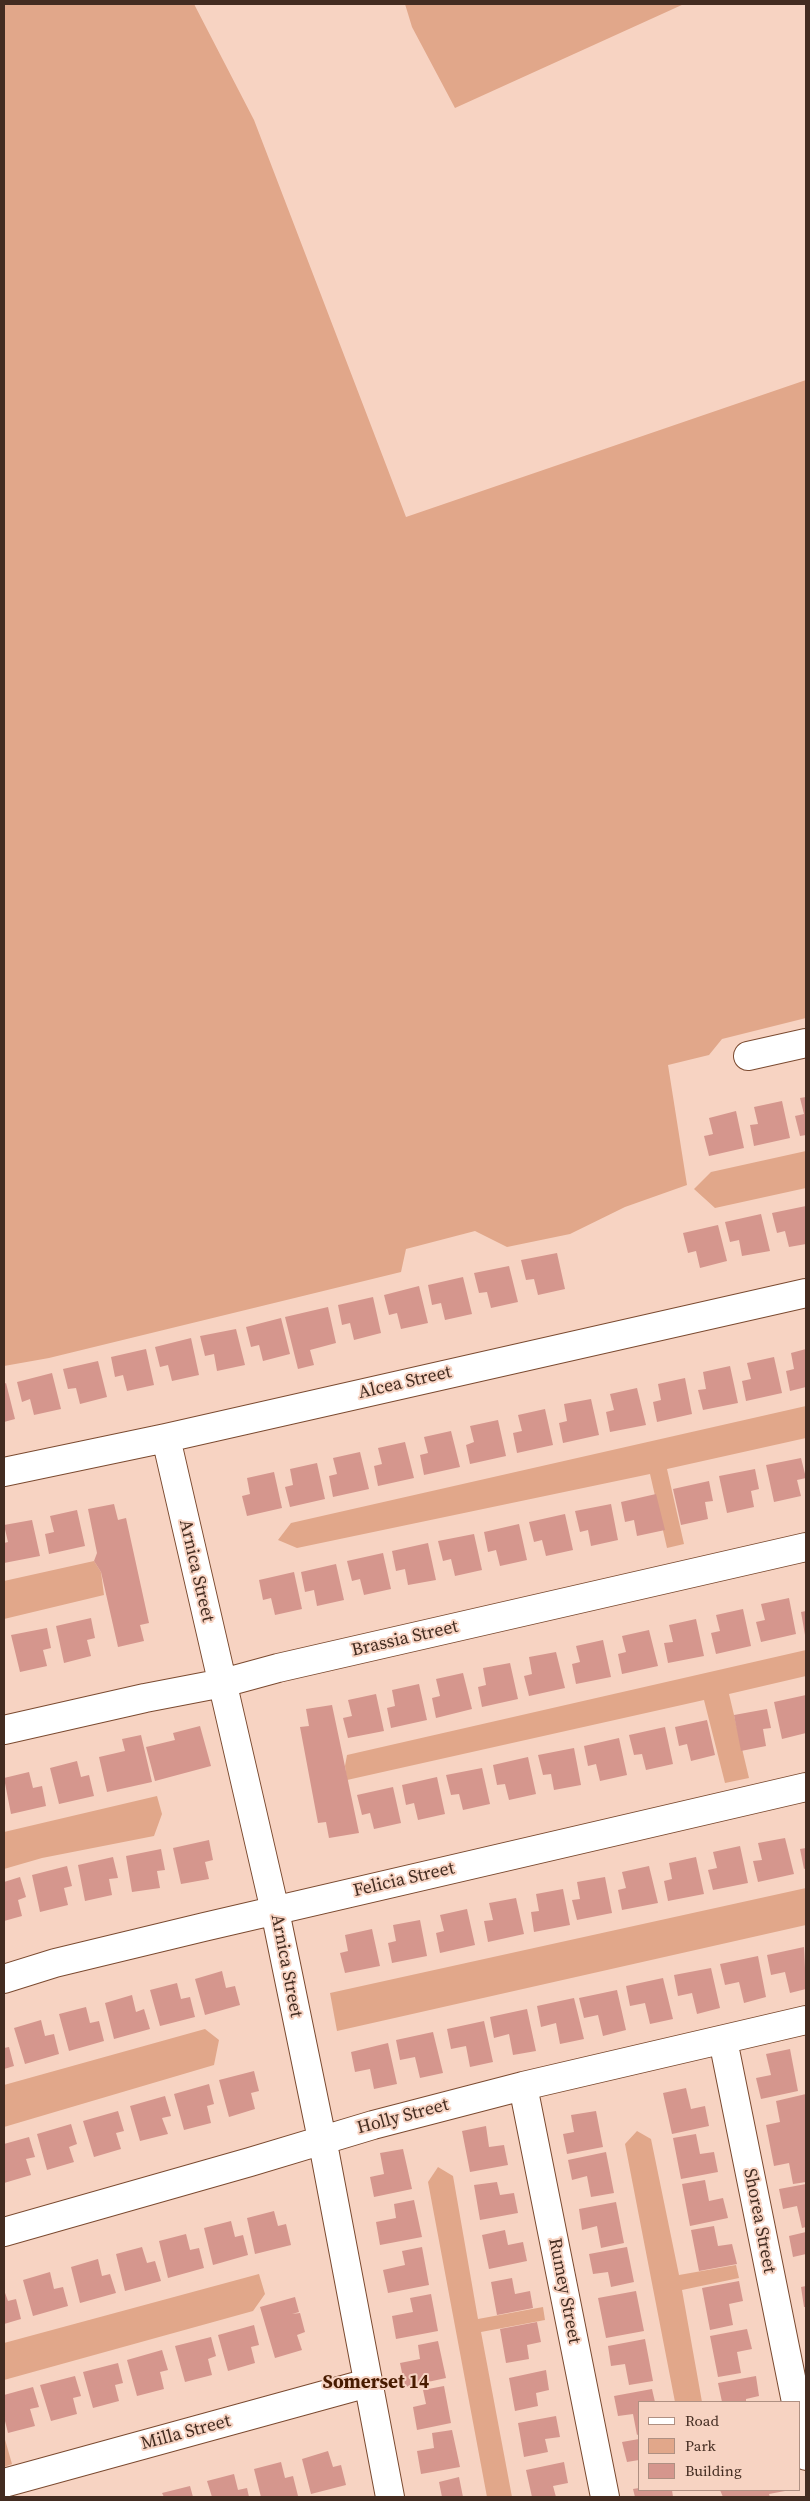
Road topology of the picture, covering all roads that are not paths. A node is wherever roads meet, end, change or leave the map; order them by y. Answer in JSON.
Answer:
{"nodes":[{"id":1,"x":806,"y":1043,"type":"edge"},
{"id":2,"x":748,"y":1056,"type":"dead end"},
{"id":3,"x":806,"y":1293,"type":"edge"},
{"id":4,"x":166,"y":1438,"type":"junction"},
{"id":5,"x":4,"y":1472,"type":"edge"},
{"id":6,"x":806,"y":1547,"type":"edge"},
{"id":7,"x":222,"y":1683,"type":"junction"},
{"id":8,"x":4,"y":1730,"type":"edge"},
{"id":9,"x":806,"y":1787,"type":"edge"},
{"id":10,"x":275,"y":1911,"type":"junction"},
{"id":11,"x":4,"y":1979,"type":"edge"},
{"id":12,"x":806,"y":2020,"type":"edge"},
{"id":13,"x":723,"y":2040,"type":"junction"},
{"id":14,"x":523,"y":2086,"type":"junction"},
{"id":15,"x":321,"y":2140,"type":"junction"},
{"id":16,"x":4,"y":2232,"type":"edge"},
{"id":17,"x":368,"y":2383,"type":"junction"},
{"id":18,"x":796,"y":2401,"type":"edge"},
{"id":19,"x":800,"y":2423,"type":"edge"},
{"id":20,"x":806,"y":2456,"type":"edge"},
{"id":21,"x":4,"y":2483,"type":"edge"},
{"id":22,"x":390,"y":2497,"type":"edge"},
{"id":23,"x":605,"y":2497,"type":"edge"}],
"edges":[{"from":1,"to":2,"type":"street"},
{"from":3,"to":4,"type":"street","name":"Alcea Street"},
{"from":4,"to":5,"type":"street","name":"Alcea Street"},
{"from":4,"to":7,"type":"street","name":"Arnica Street"},
{"from":6,"to":7,"type":"street","name":"Brassia Street"},
{"from":7,"to":8,"type":"street","name":"Brassia Street"},
{"from":7,"to":10,"type":"street","name":"Arnica Street"},
{"from":9,"to":10,"type":"street","name":"Felicia Street"},
{"from":10,"to":11,"type":"street","name":"Felicia Street"},
{"from":10,"to":15,"type":"street","name":"Arnica Street"},
{"from":12,"to":13,"type":"street","name":"Holly Street"},
{"from":13,"to":14,"type":"street","name":"Holly Street"},
{"from":13,"to":18,"type":"street","name":"Shorea Street"},
{"from":14,"to":15,"type":"street","name":"Holly Street"},
{"from":14,"to":23,"type":"street","name":"Rumey Street"},
{"from":15,"to":16,"type":"street","name":"Holly Street"},
{"from":15,"to":17,"type":"street","name":"Arnica Street"},
{"from":17,"to":21,"type":"street","name":"Milla Street"},
{"from":17,"to":22,"type":"street","name":"Arnica Street"},
{"from":19,"to":20,"type":"street"}]}
